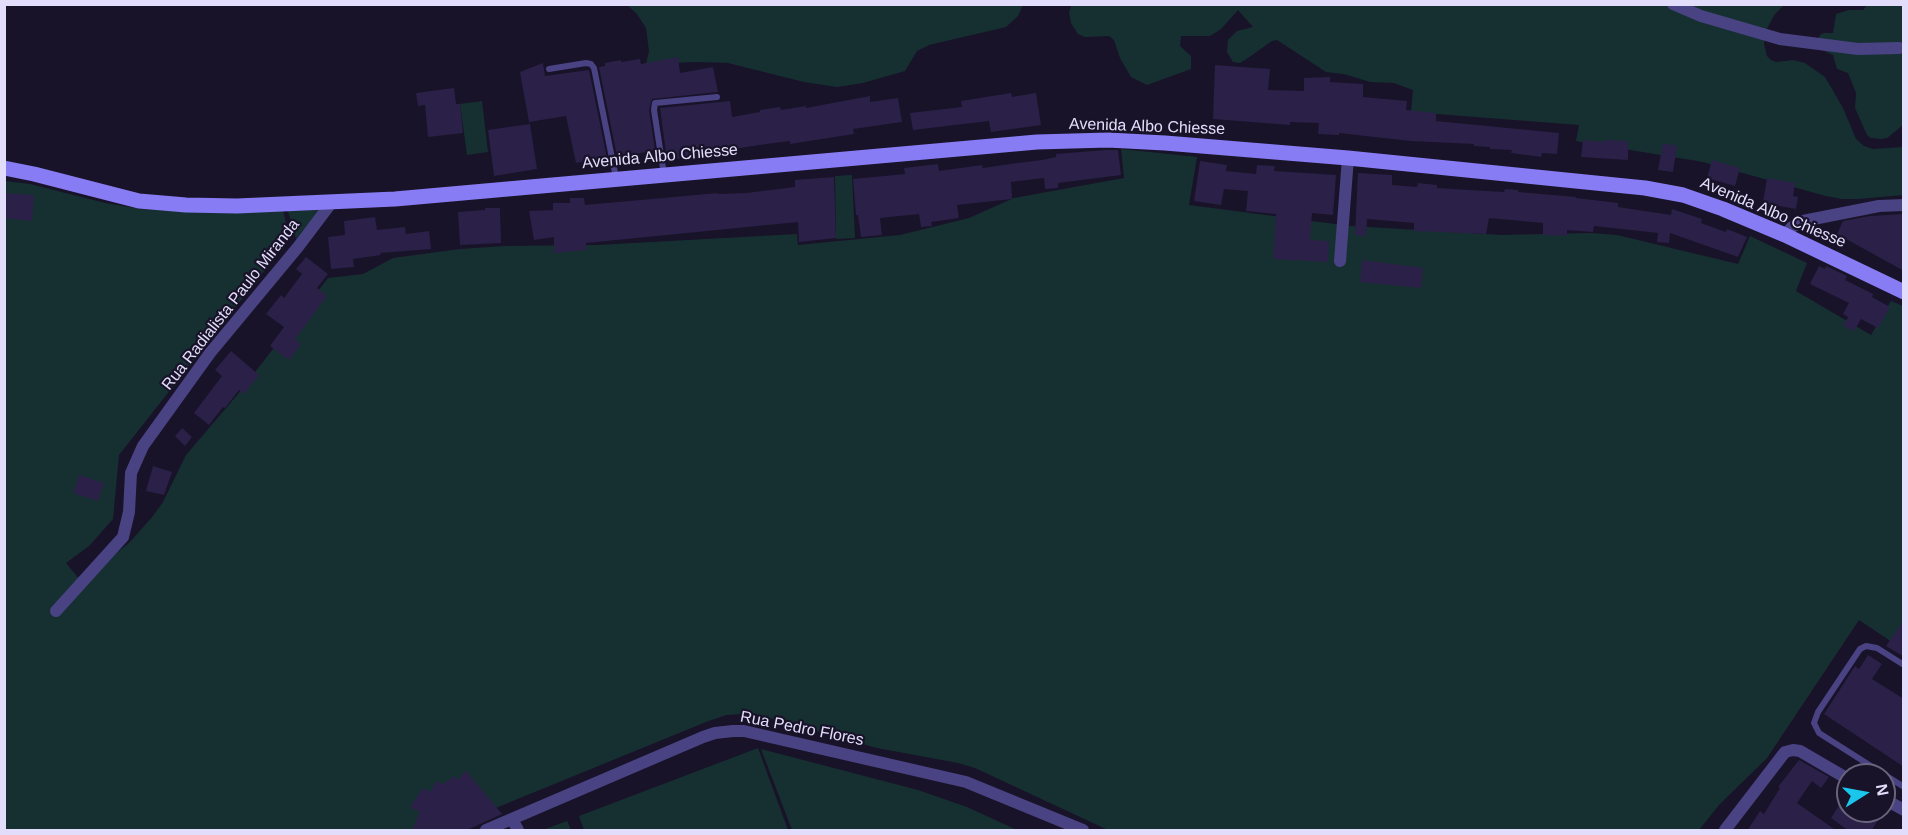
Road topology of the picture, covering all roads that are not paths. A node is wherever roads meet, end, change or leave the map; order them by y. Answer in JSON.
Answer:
{"nodes":[{"id":1,"x":1673,"y":4,"type":"edge"},
{"id":2,"x":1899,"y":48,"type":"dead end"},
{"id":3,"x":549,"y":69,"type":"dead end"},
{"id":4,"x":717,"y":97,"type":"dead end"},
{"id":5,"x":1348,"y":158,"type":"junction"},
{"id":6,"x":4,"y":168,"type":"edge"},
{"id":7,"x":664,"y":175,"type":"junction"},
{"id":8,"x":616,"y":179,"type":"junction"},
{"id":9,"x":332,"y":202,"type":"junction"},
{"id":10,"x":1904,"y":205,"type":"edge"},
{"id":11,"x":1785,"y":235,"type":"junction"},
{"id":12,"x":1340,"y":261,"type":"dead end"},
{"id":13,"x":1904,"y":292,"type":"edge"},
{"id":14,"x":56,"y":611,"type":"dead end"},
{"id":15,"x":1904,"y":665,"type":"edge"},
{"id":16,"x":1836,"y":772,"type":"edge"},
{"id":17,"x":1904,"y":787,"type":"edge"},
{"id":18,"x":512,"y":819,"type":"junction"},
{"id":19,"x":486,"y":831,"type":"edge"},
{"id":20,"x":518,"y":831,"type":"edge"},
{"id":21,"x":1083,"y":831,"type":"edge"},
{"id":22,"x":1725,"y":831,"type":"edge"}],
"edges":[{"from":1,"to":2,"type":"street"},
{"from":3,"to":8,"type":"lane"},
{"from":4,"to":7,"type":"lane"},
{"from":5,"to":7,"type":"street","name":"Avenida Albo Chiesse"},
{"from":5,"to":11,"type":"street","name":"Avenida Albo Chiesse"},
{"from":5,"to":12,"type":"street"},
{"from":6,"to":9,"type":"street","name":"Avenida Albo Chiesse"},
{"from":7,"to":8,"type":"street","name":"Avenida Albo Chiesse"},
{"from":8,"to":9,"type":"street","name":"Avenida Albo Chiesse"},
{"from":9,"to":14,"type":"street","name":"Rua Radialista Paulo Miranda"},
{"from":10,"to":11,"type":"street"},
{"from":11,"to":13,"type":"street","name":"Avenida Albo Chiesse"},
{"from":15,"to":17,"type":"lane"},
{"from":16,"to":22,"type":"street"},
{"from":18,"to":19,"type":"street","name":"Rua Pedro Flores"},
{"from":18,"to":20,"type":"street"},
{"from":18,"to":21,"type":"street","name":"Rua Pedro Flores"}]}
